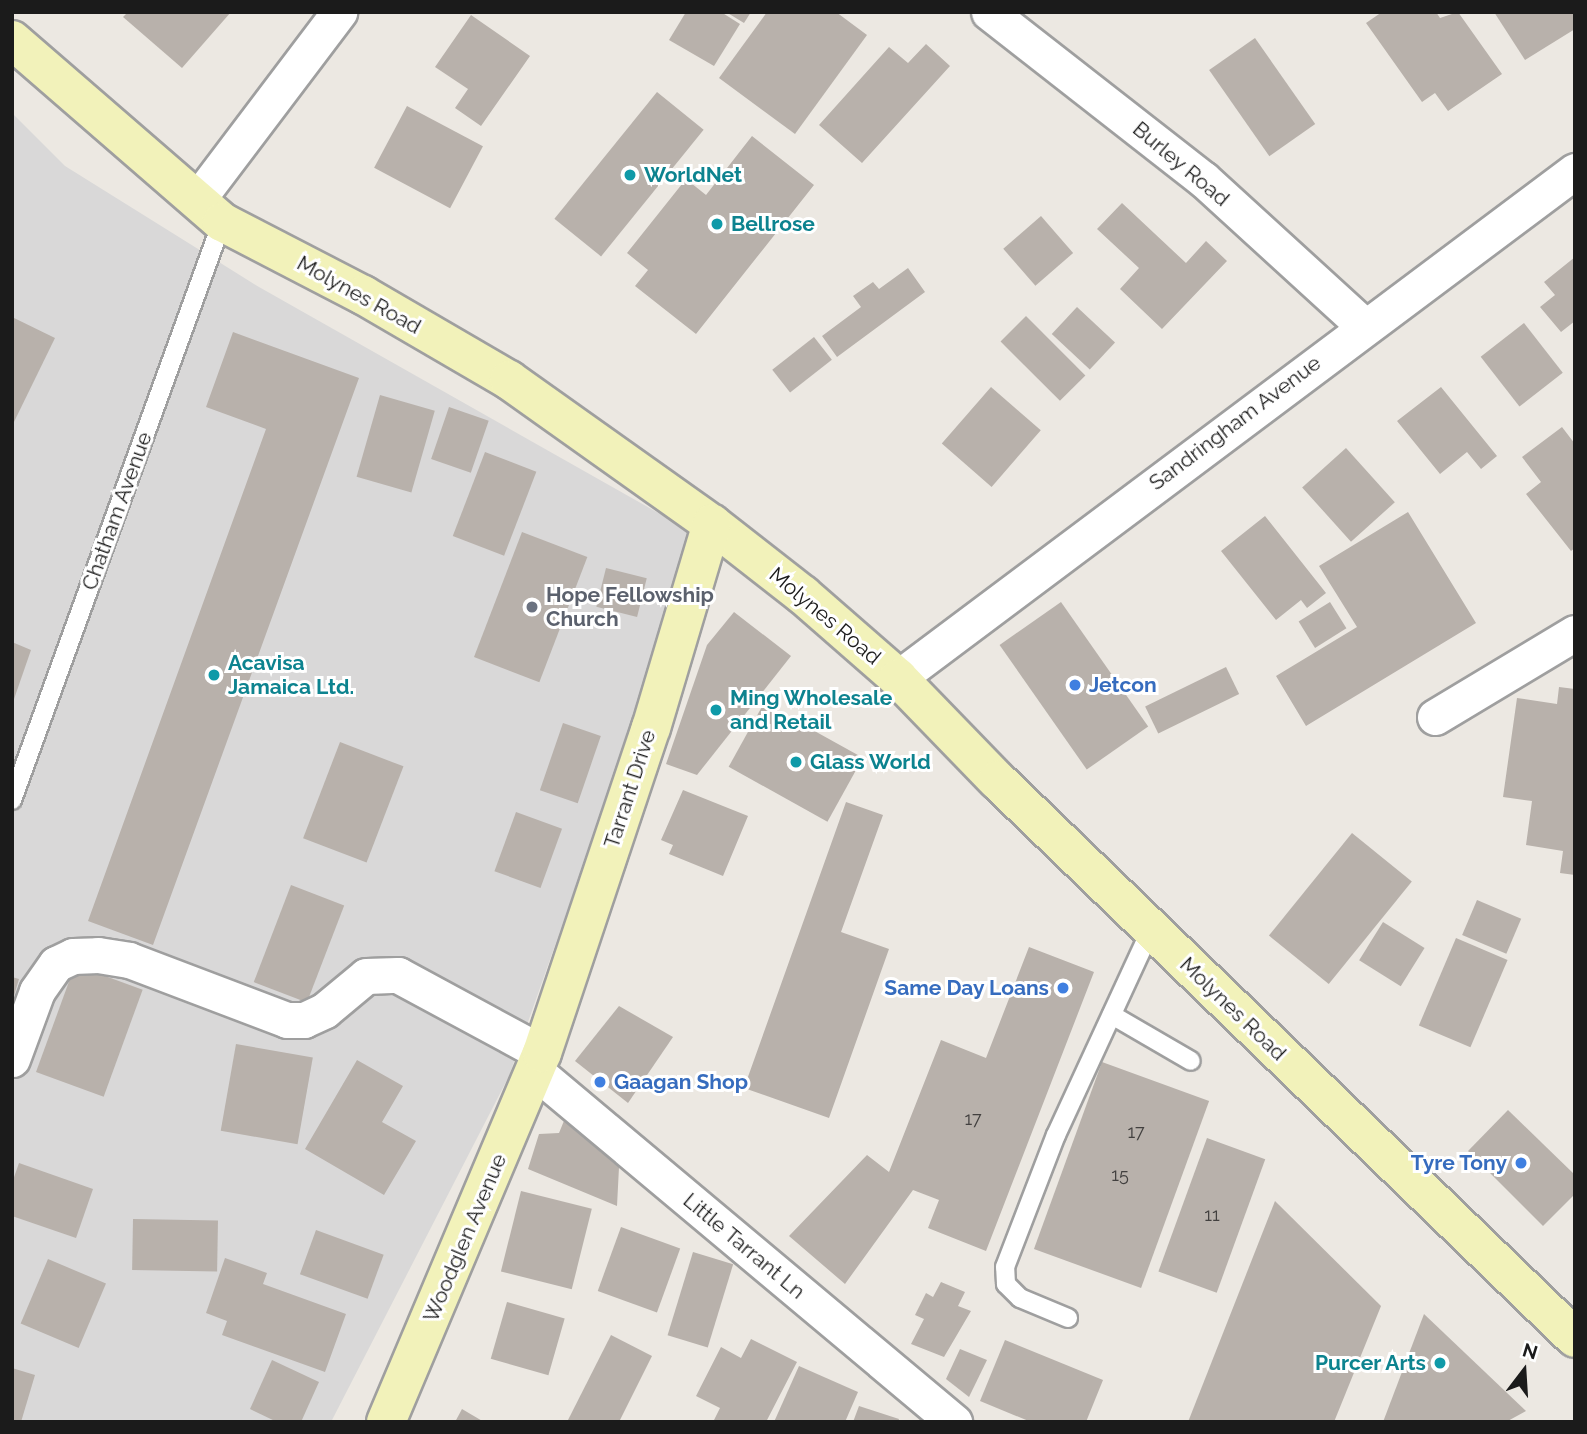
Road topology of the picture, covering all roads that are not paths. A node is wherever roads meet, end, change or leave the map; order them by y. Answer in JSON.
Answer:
{"nodes":[{"id":1,"x":339,"y":12,"type":"edge"},
{"id":2,"x":989,"y":12,"type":"edge"},
{"id":3,"x":12,"y":40,"type":"edge"},
{"id":4,"x":1575,"y":171,"type":"edge"},
{"id":5,"x":210,"y":211,"type":"junction"},
{"id":6,"x":1364,"y":326,"type":"junction"},
{"id":7,"x":712,"y":524,"type":"junction"},
{"id":8,"x":1575,"y":633,"type":"edge"},
{"id":9,"x":898,"y":678,"type":"junction"},
{"id":10,"x":1435,"y":717,"type":"dead end"},
{"id":11,"x":12,"y":800,"type":"edge"},
{"id":12,"x":1151,"y":929,"type":"junction"},
{"id":13,"x":1112,"y":1015,"type":"junction"},
{"id":14,"x":12,"y":1059,"type":"edge"},
{"id":15,"x":1191,"y":1061,"type":"dead end"},
{"id":16,"x":539,"y":1062,"type":"junction"},
{"id":17,"x":1068,"y":1318,"type":"dead end"},
{"id":18,"x":1575,"y":1338,"type":"edge"},
{"id":19,"x":386,"y":1422,"type":"edge"},
{"id":20,"x":954,"y":1422,"type":"edge"}],
"edges":[{"from":1,"to":5,"type":"street"},
{"from":2,"to":6,"type":"street","name":"Burley Road"},
{"from":3,"to":5,"type":"main road","name":"Molynes Road"},
{"from":4,"to":6,"type":"street","name":"Sandringham Avenue"},
{"from":5,"to":7,"type":"main road","name":"Molynes Road"},
{"from":5,"to":11,"type":"lane","name":"Chatham Avenue"},
{"from":6,"to":9,"type":"street","name":"Sandringham Avenue"},
{"from":7,"to":9,"type":"main road","name":"Molynes Road"},
{"from":7,"to":16,"type":"main road","name":"Tarrant Drive"},
{"from":8,"to":10,"type":"street"},
{"from":9,"to":12,"type":"main road","name":"Molynes Road"},
{"from":12,"to":13,"type":"lane"},
{"from":12,"to":18,"type":"main road","name":"Molynes Road"},
{"from":13,"to":15,"type":"lane"},
{"from":13,"to":17,"type":"lane"},
{"from":14,"to":16,"type":"street","name":"Little Tarrant Ln"},
{"from":16,"to":19,"type":"main road","name":"Woodglen Avenue"},
{"from":16,"to":20,"type":"street","name":"Little Tarrant Ln"}]}
